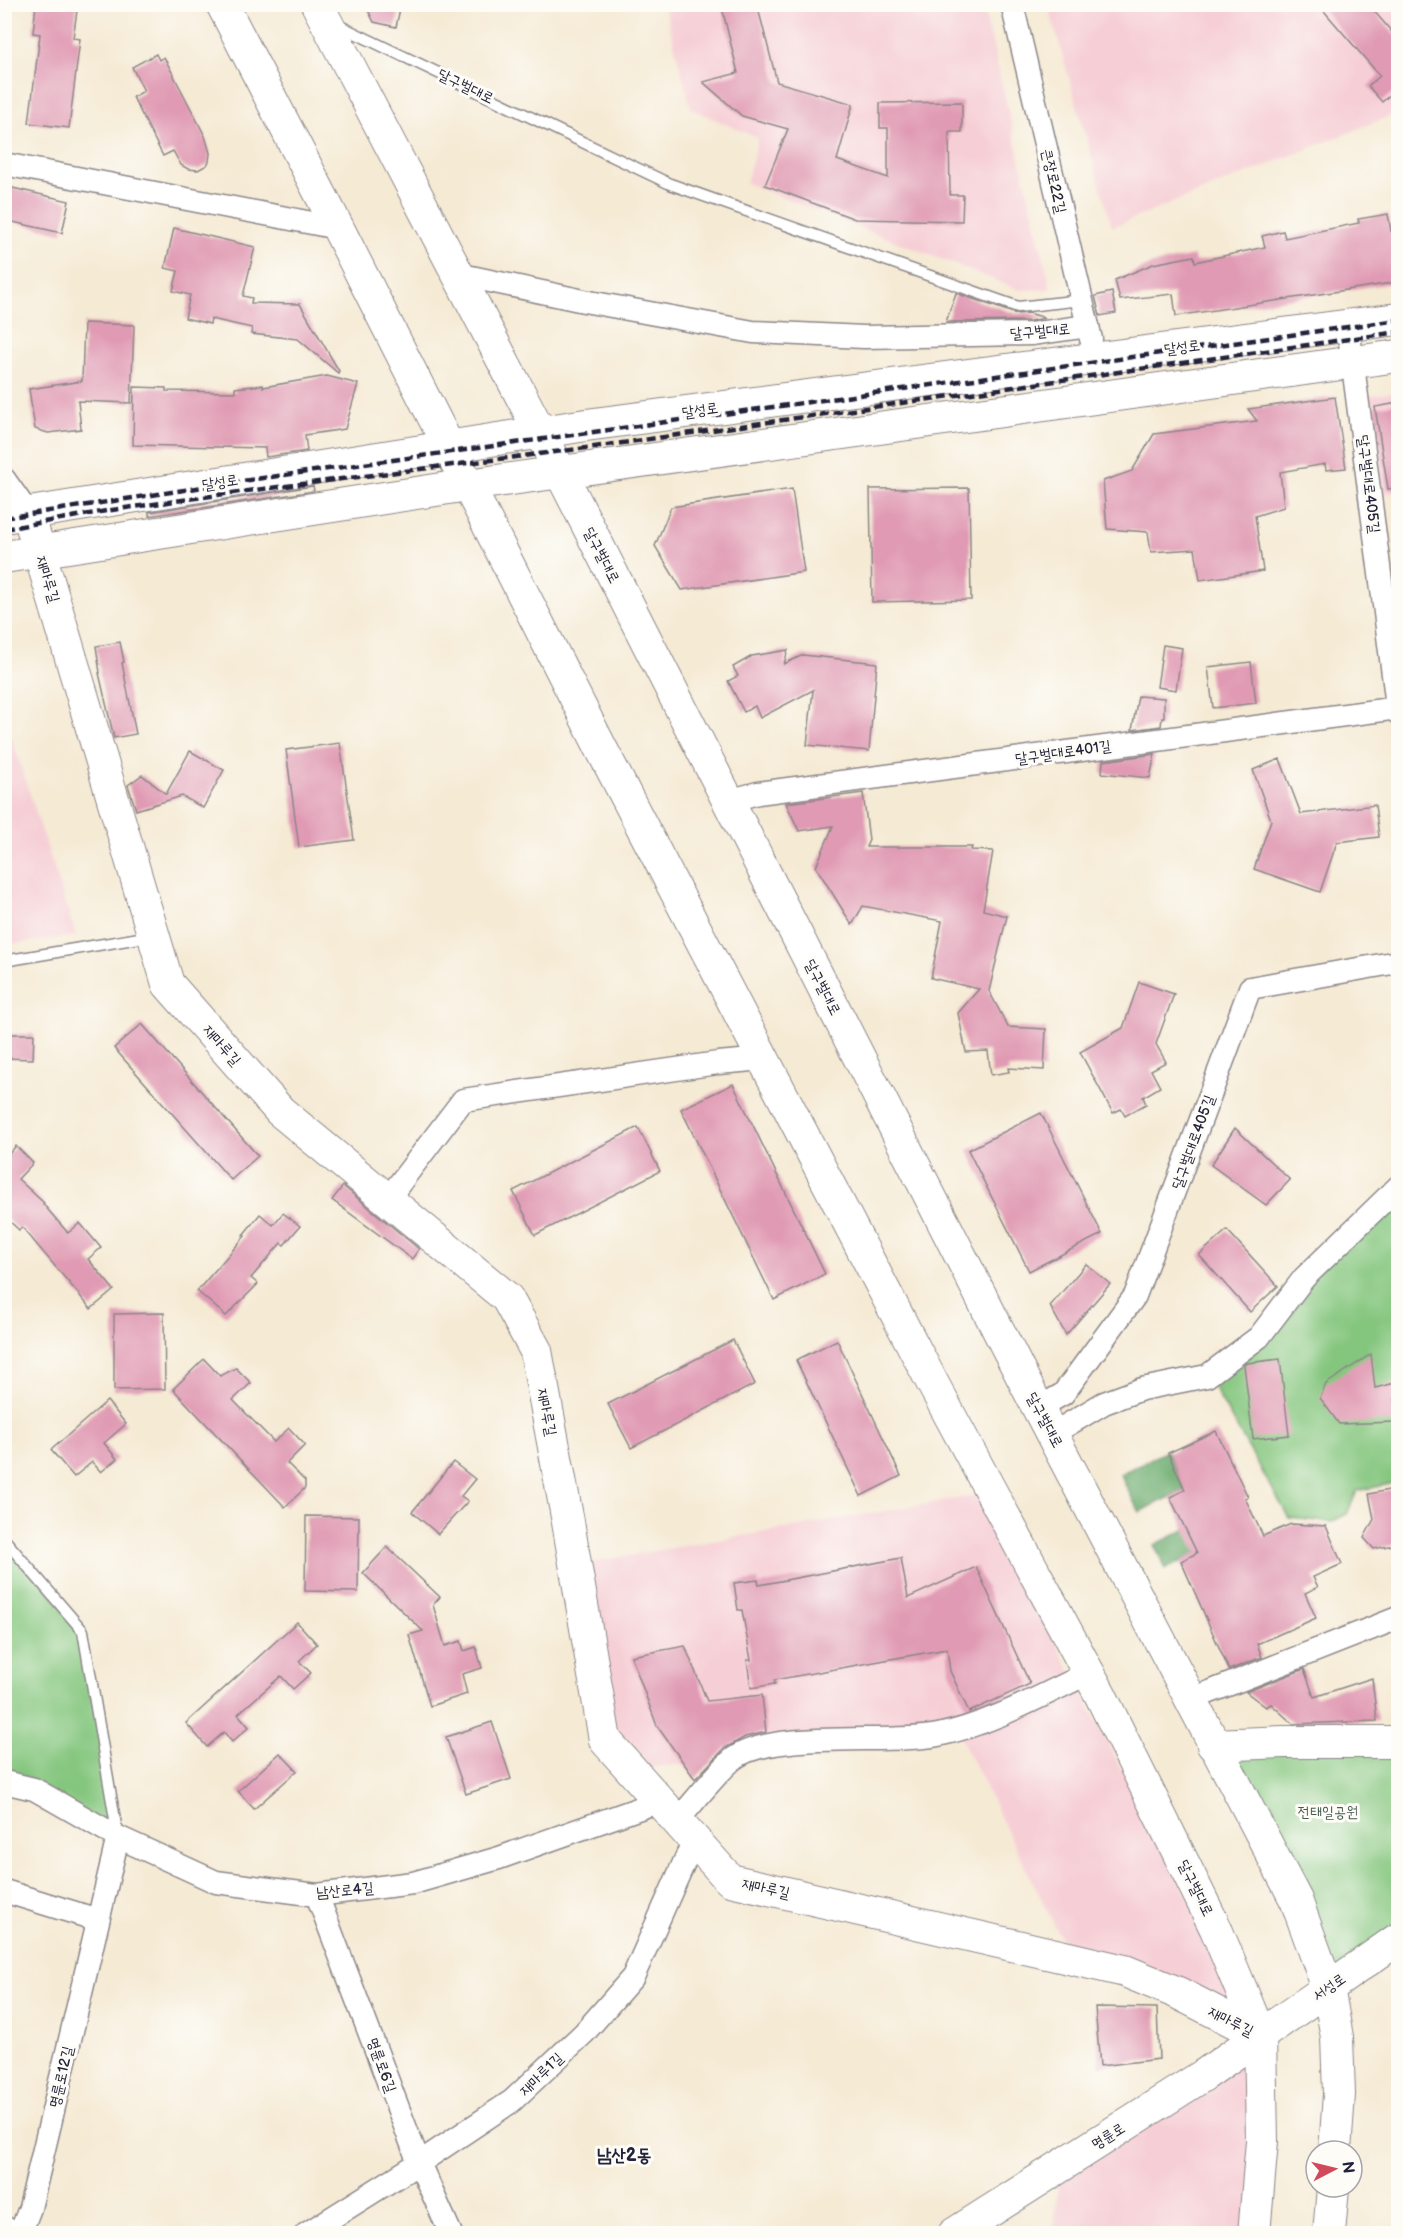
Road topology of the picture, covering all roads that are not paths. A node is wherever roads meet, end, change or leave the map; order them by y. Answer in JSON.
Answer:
{"nodes":[{"id":1,"x":222,"y":4,"type":"edge"},
{"id":2,"x":1012,"y":4,"type":"edge"},
{"id":3,"x":320,"y":12,"type":"edge"},
{"id":4,"x":4,"y":164,"type":"edge"},
{"id":5,"x":338,"y":228,"type":"junction"},
{"id":6,"x":457,"y":274,"type":"junction"},
{"id":7,"x":1082,"y":300,"type":"junction"},
{"id":8,"x":1398,"y":319,"type":"edge"},
{"id":9,"x":1088,"y":326,"type":"junction"},
{"id":10,"x":1348,"y":327,"type":"junction"},
{"id":11,"x":1398,"y":356,"type":"edge"},
{"id":12,"x":1095,"y":358,"type":"junction"},
{"id":13,"x":1353,"y":362,"type":"junction"},
{"id":14,"x":540,"y":432,"type":"junction"},
{"id":15,"x":449,"y":448,"type":"junction"},
{"id":16,"x":560,"y":473,"type":"junction"},
{"id":17,"x":4,"y":479,"type":"edge"},
{"id":18,"x":468,"y":485,"type":"junction"},
{"id":19,"x":16,"y":515,"type":"edge"},
{"id":20,"x":39,"y":551,"type":"junction"},
{"id":21,"x":4,"y":557,"type":"edge"},
{"id":22,"x":1398,"y":710,"type":"edge"},
{"id":23,"x":728,"y":801,"type":"junction"},
{"id":24,"x":154,"y":935,"type":"junction"},
{"id":25,"x":4,"y":961,"type":"edge"},
{"id":26,"x":1398,"y":963,"type":"edge"},
{"id":27,"x":764,"y":1059,"type":"junction"},
{"id":28,"x":1398,"y":1187,"type":"edge"},
{"id":29,"x":387,"y":1200,"type":"junction"},
{"id":30,"x":1045,"y":1421,"type":"junction"},
{"id":31,"x":4,"y":1539,"type":"edge"},
{"id":32,"x":1398,"y":1618,"type":"edge"},
{"id":33,"x":1089,"y":1673,"type":"junction"},
{"id":34,"x":1192,"y":1699,"type":"junction"},
{"id":35,"x":1398,"y":1742,"type":"edge"},
{"id":36,"x":1213,"y":1745,"type":"junction"},
{"id":37,"x":4,"y":1782,"type":"edge"},
{"id":38,"x":677,"y":1821,"type":"junction"},
{"id":39,"x":118,"y":1837,"type":"junction"},
{"id":40,"x":4,"y":1891,"type":"edge"},
{"id":41,"x":317,"y":1895,"type":"junction"},
{"id":42,"x":98,"y":1920,"type":"junction"},
{"id":43,"x":1398,"y":1939,"type":"edge"},
{"id":44,"x":1328,"y":1988,"type":"junction"},
{"id":45,"x":1260,"y":2035,"type":"junction"},
{"id":46,"x":1336,"y":2139,"type":"edge"},
{"id":47,"x":419,"y":2163,"type":"junction"},
{"id":48,"x":1332,"y":2199,"type":"edge"},
{"id":49,"x":15,"y":2228,"type":"edge"},
{"id":50,"x":306,"y":2234,"type":"edge"},
{"id":51,"x":451,"y":2234,"type":"edge"},
{"id":52,"x":954,"y":2234,"type":"edge"},
{"id":53,"x":1254,"y":2234,"type":"edge"},
{"id":54,"x":1329,"y":2234,"type":"edge"}],
"edges":[{"from":1,"to":5,"type":"main road","name":"달구벌대로"},
{"from":2,"to":7,"type":"street","name":"큰장로22길"},
{"from":3,"to":6,"type":"main road","name":"달구벌대로"},
{"from":3,"to":7,"type":"lane","name":"달구벌대로"},
{"from":4,"to":5,"type":"street"},
{"from":5,"to":15,"type":"main road","name":"달구벌대로"},
{"from":6,"to":9,"type":"street","name":"달구벌대로"},
{"from":6,"to":14,"type":"main road","name":"달구벌대로"},
{"from":7,"to":9,"type":"street","name":"큰장로22길"},
{"from":8,"to":10,"type":"main road","name":"달성로"},
{"from":9,"to":12,"type":"street","name":"큰장로22길"},
{"from":10,"to":12,"type":"main road","name":"달성로"},
{"from":10,"to":13,"type":"street","name":"달구벌대로405길"},
{"from":11,"to":13,"type":"main road"},
{"from":12,"to":14,"type":"main road","name":"달성로"},
{"from":13,"to":16,"type":"main road"},
{"from":13,"to":22,"type":"street","name":"달구벌대로405길"},
{"from":14,"to":15,"type":"main road","name":"달성로"},
{"from":14,"to":16,"type":"main road","name":"달구벌대로"},
{"from":15,"to":18,"type":"main road","name":"달구벌대로"},
{"from":15,"to":19,"type":"main road","name":"달성로"},
{"from":16,"to":18,"type":"main road"},
{"from":16,"to":23,"type":"main road","name":"달구벌대로"},
{"from":17,"to":19,"type":"street"},
{"from":18,"to":20,"type":"main road"},
{"from":18,"to":27,"type":"main road","name":"달구벌대로"},
{"from":19,"to":20,"type":"main road","name":"재마루길"},
{"from":20,"to":21,"type":"main road"},
{"from":20,"to":24,"type":"main road","name":"재마루길"},
{"from":22,"to":23,"type":"street","name":"달구벌대로401길"},
{"from":23,"to":30,"type":"main road","name":"달구벌대로"},
{"from":24,"to":25,"type":"lane"},
{"from":24,"to":29,"type":"main road","name":"재마루길"},
{"from":26,"to":30,"type":"street","name":"달구벌대로405길"},
{"from":27,"to":29,"type":"street"},
{"from":27,"to":33,"type":"main road","name":"달구벌대로"},
{"from":28,"to":30,"type":"street"},
{"from":29,"to":38,"type":"main road","name":"재마루길"},
{"from":30,"to":34,"type":"main road","name":"달구벌대로"},
{"from":31,"to":39,"type":"lane"},
{"from":32,"to":34,"type":"street"},
{"from":33,"to":38,"type":"street"},
{"from":33,"to":45,"type":"main road","name":"달구벌대로"},
{"from":34,"to":36,"type":"main road","name":"달구벌대로"},
{"from":35,"to":36,"type":"main road"},
{"from":36,"to":44,"type":"main road","name":"달구벌대로"},
{"from":37,"to":39,"type":"street","name":"남산로4길"},
{"from":38,"to":41,"type":"street","name":"남산로4길"},
{"from":38,"to":45,"type":"main road","name":"재마루길"},
{"from":38,"to":47,"type":"street","name":"재마루1길"},
{"from":39,"to":41,"type":"street","name":"남산로4길"},
{"from":39,"to":42,"type":"street","name":"명륜로12길"},
{"from":40,"to":42,"type":"street"},
{"from":41,"to":47,"type":"street","name":"명륜로6길"},
{"from":42,"to":49,"type":"street","name":"명륜로12길"},
{"from":43,"to":44,"type":"main road","name":"서성로"},
{"from":44,"to":45,"type":"main road","name":"서성로"},
{"from":44,"to":46,"type":"main road","name":"달구벌대로"},
{"from":45,"to":52,"type":"main road","name":"명륜로"},
{"from":45,"to":53,"type":"main road","name":"달구벌대로"},
{"from":47,"to":50,"type":"street","name":"재마루1길"},
{"from":47,"to":51,"type":"street","name":"명륜로6길"},
{"from":48,"to":54,"type":"main road"}]}
